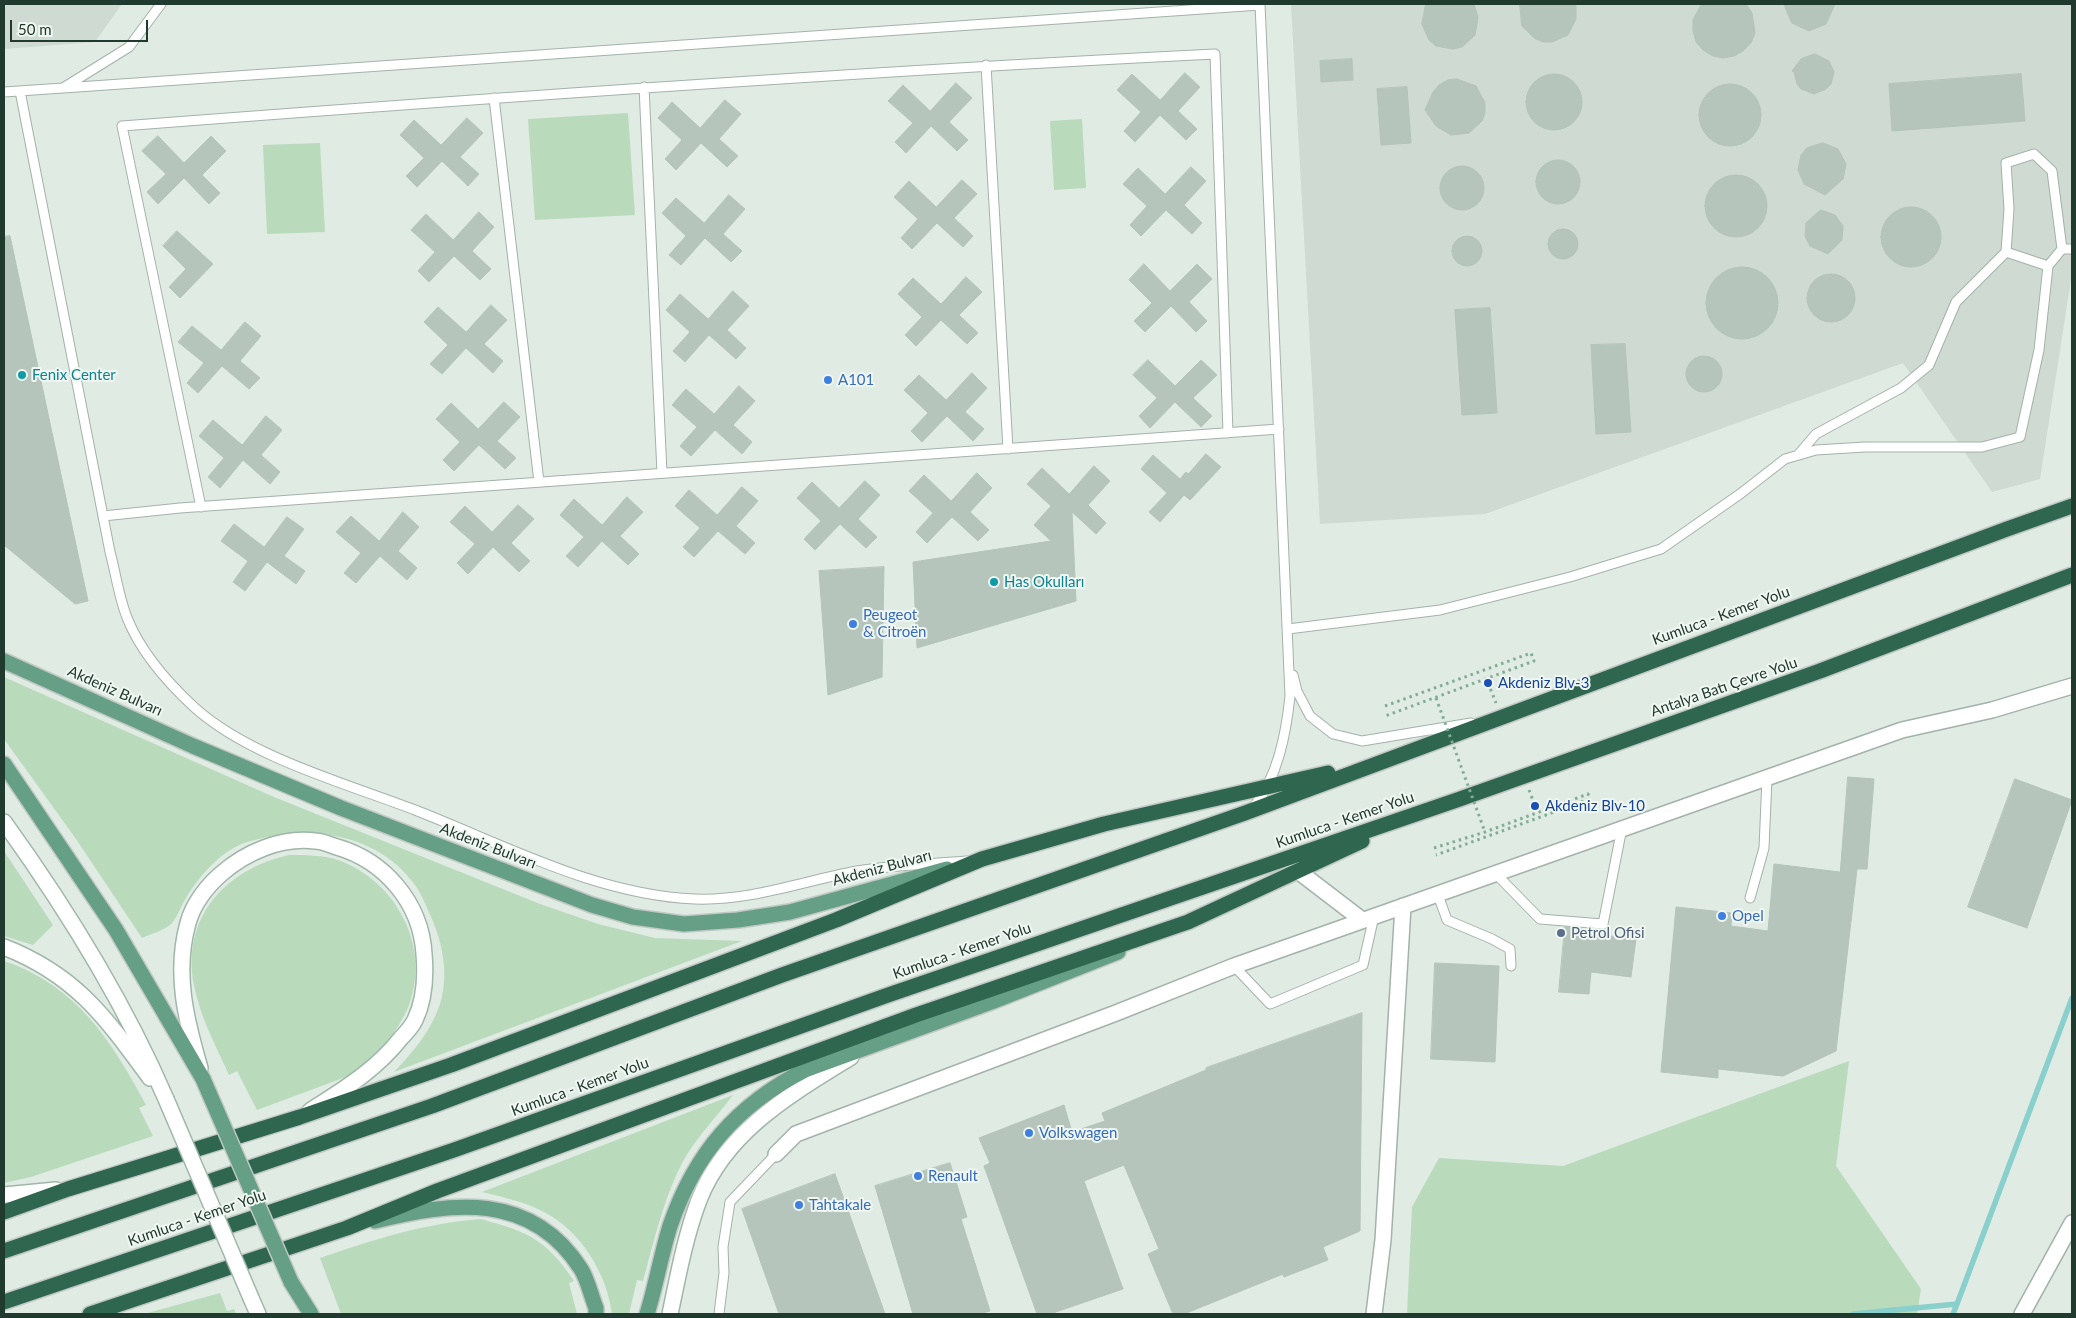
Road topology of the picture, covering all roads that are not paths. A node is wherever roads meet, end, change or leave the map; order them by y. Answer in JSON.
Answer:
{"nodes":[{"id":1,"x":161,"y":4,"type":"edge"},
{"id":2,"x":1260,"y":5,"type":"edge"},
{"id":3,"x":986,"y":65,"type":"junction"},
{"id":4,"x":63,"y":88,"type":"junction"},
{"id":5,"x":644,"y":88,"type":"junction"},
{"id":6,"x":20,"y":91,"type":"junction"},
{"id":7,"x":4,"y":92,"type":"edge"},
{"id":8,"x":494,"y":98,"type":"junction"},
{"id":9,"x":2062,"y":249,"type":"junction"},
{"id":10,"x":2072,"y":249,"type":"edge"},
{"id":11,"x":2006,"y":252,"type":"junction"},
{"id":12,"x":2048,"y":266,"type":"junction"},
{"id":13,"x":1279,"y":430,"type":"junction"},
{"id":14,"x":1228,"y":433,"type":"junction"},
{"id":15,"x":1008,"y":449,"type":"junction"},
{"id":16,"x":1797,"y":456,"type":"junction"},
{"id":17,"x":662,"y":474,"type":"junction"},
{"id":18,"x":540,"y":482,"type":"junction"},
{"id":19,"x":2072,"y":506,"type":"edge"},
{"id":20,"x":201,"y":507,"type":"junction"},
{"id":21,"x":103,"y":516,"type":"junction"},
{"id":22,"x":2072,"y":575,"type":"edge"},
{"id":23,"x":1288,"y":629,"type":"junction"},
{"id":24,"x":1289,"y":652,"type":"junction"},
{"id":25,"x":4,"y":661,"type":"edge"},
{"id":26,"x":2072,"y":686,"type":"edge"},
{"id":27,"x":1498,"y":717,"type":"junction"},
{"id":28,"x":1384,"y":760,"type":"junction"},
{"id":29,"x":4,"y":764,"type":"edge"},
{"id":30,"x":1767,"y":778,"type":"junction"},
{"id":31,"x":1267,"y":787,"type":"junction"},
{"id":32,"x":1250,"y":810,"type":"junction"},
{"id":33,"x":1429,"y":810,"type":"junction"},
{"id":34,"x":4,"y":822,"type":"edge"},
{"id":35,"x":1622,"y":828,"type":"junction"},
{"id":36,"x":982,"y":859,"type":"junction"},
{"id":37,"x":1298,"y":871,"type":"junction"},
{"id":38,"x":1495,"y":874,"type":"junction"},
{"id":39,"x":1438,"y":895,"type":"junction"},
{"id":40,"x":1750,"y":898,"type":"dead end"},
{"id":41,"x":1403,"y":906,"type":"junction"},
{"id":42,"x":1368,"y":918,"type":"junction"},
{"id":43,"x":1188,"y":922,"type":"junction"},
{"id":44,"x":4,"y":947,"type":"edge"},
{"id":45,"x":1234,"y":966,"type":"junction"},
{"id":46,"x":1511,"y":966,"type":"dead end"},
{"id":47,"x":870,"y":1045,"type":"junction"},
{"id":48,"x":203,"y":1079,"type":"junction"},
{"id":49,"x":166,"y":1099,"type":"junction"},
{"id":50,"x":300,"y":1117,"type":"junction"},
{"id":51,"x":776,"y":1154,"type":"joint"},
{"id":52,"x":68,"y":1189,"type":"junction"},
{"id":53,"x":4,"y":1196,"type":"edge"},
{"id":54,"x":4,"y":1212,"type":"edge"},
{"id":55,"x":2072,"y":1223,"type":"edge"},
{"id":56,"x":347,"y":1228,"type":"junction"},
{"id":57,"x":4,"y":1251,"type":"edge"},
{"id":58,"x":291,"y":1282,"type":"junction"},
{"id":59,"x":4,"y":1302,"type":"edge"},
{"id":60,"x":90,"y":1314,"type":"edge"},
{"id":61,"x":258,"y":1314,"type":"edge"},
{"id":62,"x":303,"y":1314,"type":"edge"},
{"id":63,"x":312,"y":1314,"type":"edge"},
{"id":64,"x":596,"y":1314,"type":"edge"},
{"id":65,"x":647,"y":1314,"type":"edge"},
{"id":66,"x":670,"y":1314,"type":"edge"},
{"id":67,"x":719,"y":1314,"type":"edge"},
{"id":68,"x":1374,"y":1314,"type":"edge"},
{"id":69,"x":2022,"y":1314,"type":"edge"}],
"edges":[{"from":1,"to":4,"type":"lane"},
{"from":2,"to":4,"type":"lane"},
{"from":2,"to":13,"type":"lane"},
{"from":3,"to":5,"type":"lane"},
{"from":3,"to":14,"type":"lane"},
{"from":3,"to":15,"type":"lane"},
{"from":4,"to":6,"type":"lane"},
{"from":5,"to":8,"type":"lane"},
{"from":5,"to":17,"type":"lane"},
{"from":6,"to":7,"type":"lane"},
{"from":6,"to":21,"type":"lane"},
{"from":8,"to":18,"type":"lane"},
{"from":8,"to":20,"type":"lane"},
{"from":9,"to":10,"type":"lane"},
{"from":9,"to":11,"type":"lane"},
{"from":9,"to":12,"type":"lane"},
{"from":11,"to":12,"type":"lane"},
{"from":11,"to":16,"type":"lane"},
{"from":12,"to":16,"type":"lane"},
{"from":13,"to":14,"type":"lane"},
{"from":13,"to":23,"type":"lane"},
{"from":14,"to":15,"type":"lane"},
{"from":15,"to":17,"type":"lane"},
{"from":16,"to":23,"type":"lane"},
{"from":17,"to":18,"type":"lane"},
{"from":18,"to":20,"type":"lane"},
{"from":19,"to":27,"type":"highway","name":"Kumluca - Kemer Yolu"},
{"from":20,"to":21,"type":"lane"},
{"from":21,"to":36,"type":"lane"},
{"from":22,"to":33,"type":"highway","name":"Antalya Batı Çevre Yolu"},
{"from":23,"to":24,"type":"lane"},
{"from":24,"to":27,"type":"lane"},
{"from":24,"to":31,"type":"lane"},
{"from":25,"to":36,"type":"main road","name":"Akdeniz Bulvarı"},
{"from":26,"to":30,"type":"street"},
{"from":27,"to":28,"type":"highway","name":"Kumluca - Kemer Yolu"},
{"from":28,"to":31,"type":"highway","name":"Kumluca - Kemer Yolu"},
{"from":28,"to":32,"type":"highway","name":"Kumluca - Kemer Yolu"},
{"from":29,"to":48,"type":"main road"},
{"from":30,"to":35,"type":"street"},
{"from":30,"to":40,"type":"lane"},
{"from":31,"to":32,"type":"lane"},
{"from":31,"to":36,"type":"highway","name":"Kumluca - Kemer Yolu"},
{"from":32,"to":57,"type":"highway","name":"Kumluca - Kemer Yolu"},
{"from":33,"to":37,"type":"highway","name":"Kumluca - Kemer Yolu"},
{"from":33,"to":59,"type":"highway","name":"Kumluca - Kemer Yolu"},
{"from":34,"to":49,"type":"street"},
{"from":35,"to":38,"type":"street"},
{"from":35,"to":38,"type":"lane"},
{"from":36,"to":50,"type":"highway","name":"Kumluca - Kemer Yolu"},
{"from":37,"to":42,"type":"street"},
{"from":37,"to":43,"type":"highway","name":"Kumluca - Kemer Yolu"},
{"from":38,"to":39,"type":"street"},
{"from":39,"to":41,"type":"street"},
{"from":39,"to":46,"type":"lane"},
{"from":41,"to":42,"type":"street"},
{"from":41,"to":68,"type":"street"},
{"from":42,"to":45,"type":"street"},
{"from":42,"to":45,"type":"lane"},
{"from":43,"to":47,"type":"main road"},
{"from":43,"to":56,"type":"highway","name":"Kumluca - Kemer Yolu"},
{"from":44,"to":49,"type":"street"},
{"from":45,"to":51,"type":"street"},
{"from":47,"to":65,"type":"main road"},
{"from":47,"to":66,"type":"street"},
{"from":48,"to":50,"type":"street"},
{"from":48,"to":58,"type":"main road","bridge":true},
{"from":49,"to":61,"type":"street","bridge":true},
{"from":50,"to":52,"type":"highway","name":"Kumluca - Kemer Yolu"},
{"from":51,"to":67,"type":"lane"},
{"from":52,"to":53,"type":"street"},
{"from":52,"to":54,"type":"highway","name":"Kumluca - Kemer Yolu"},
{"from":55,"to":69,"type":"street"},
{"from":56,"to":60,"type":"highway","name":"Kumluca - Kemer Yolu"},
{"from":56,"to":64,"type":"main road"},
{"from":58,"to":62,"type":"street"},
{"from":58,"to":63,"type":"main road"}]}
